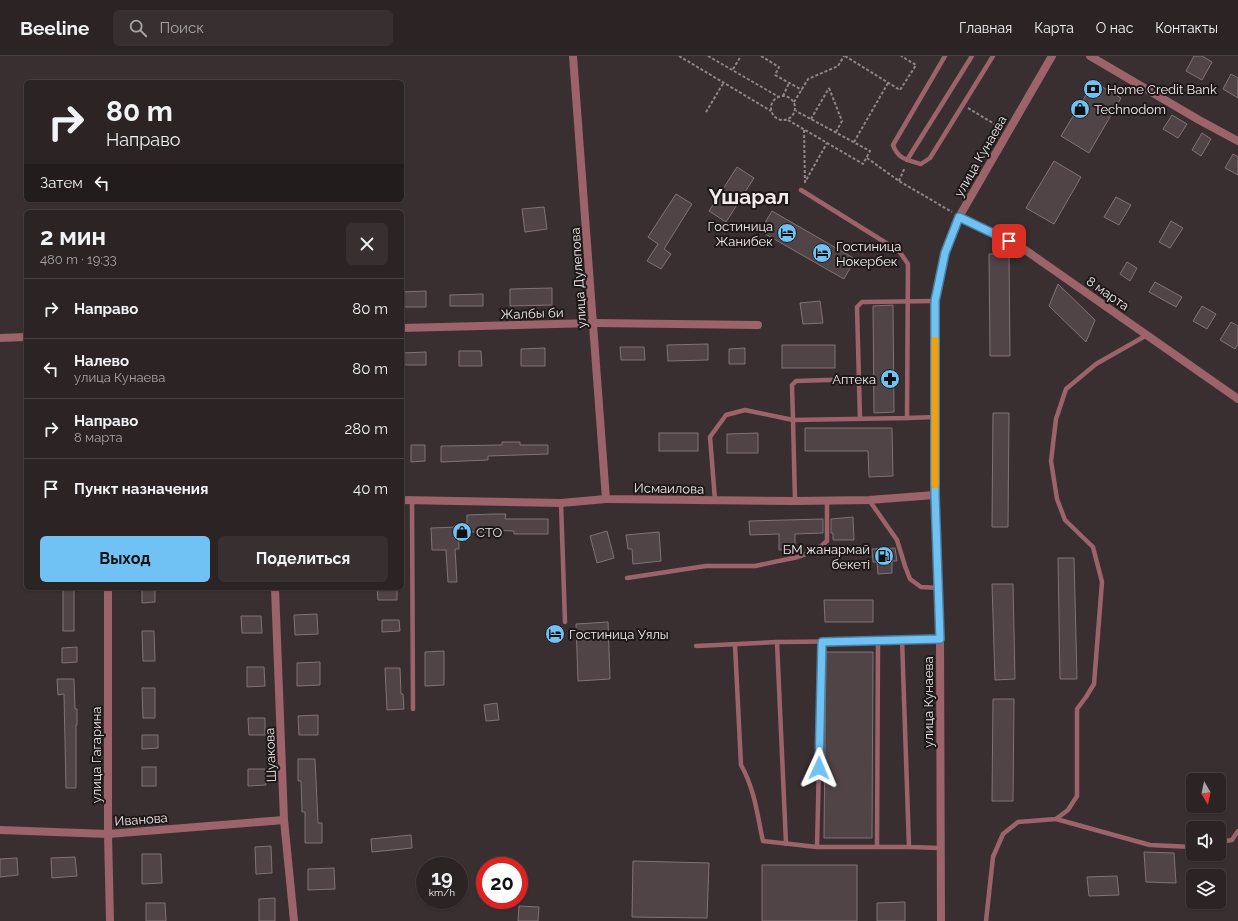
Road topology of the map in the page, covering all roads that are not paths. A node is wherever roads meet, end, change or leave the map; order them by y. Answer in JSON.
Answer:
{"nodes":[{"id":1,"x":573,"y":56,"type":"edge"},
{"id":2,"x":946,"y":56,"type":"edge"},
{"id":3,"x":972,"y":56,"type":"edge"},
{"id":4,"x":993,"y":56,"type":"edge"},
{"id":5,"x":1052,"y":56,"type":"edge"},
{"id":6,"x":1090,"y":56,"type":"edge"},
{"id":7,"x":1238,"y":141,"type":"edge"},
{"id":8,"x":907,"y":160,"type":"junction"},
{"id":9,"x":800,"y":190,"type":"dead end"},
{"id":10,"x":959,"y":217,"type":"junction"},
{"id":11,"x":907,"y":301,"type":"junction"},
{"id":12,"x":935,"y":301,"type":"junction"},
{"id":13,"x":594,"y":323,"type":"junction"},
{"id":14,"x":758,"y":325,"type":"dead end"},
{"id":15,"x":404,"y":328,"type":"edge"},
{"id":16,"x":1147,"y":335,"type":"junction"},
{"id":17,"x":24,"y":337,"type":"edge"},
{"id":18,"x":0,"y":338,"type":"edge"},
{"id":19,"x":859,"y":379,"type":"junction"},
{"id":20,"x":1238,"y":399,"type":"edge"},
{"id":21,"x":907,"y":418,"type":"junction"},
{"id":22,"x":936,"y":418,"type":"junction"},
{"id":23,"x":860,"y":419,"type":"junction"},
{"id":24,"x":793,"y":420,"type":"junction"},
{"id":25,"x":935,"y":495,"type":"junction"},
{"id":26,"x":606,"y":499,"type":"junction"},
{"id":27,"x":404,"y":500,"type":"edge"},
{"id":28,"x":412,"y":500,"type":"junction"},
{"id":29,"x":715,"y":500,"type":"junction"},
{"id":30,"x":827,"y":500,"type":"junction"},
{"id":31,"x":869,"y":500,"type":"junction"},
{"id":32,"x":795,"y":501,"type":"junction"},
{"id":33,"x":561,"y":503,"type":"junction"},
{"id":34,"x":627,"y":578,"type":"dead end"},
{"id":35,"x":939,"y":588,"type":"junction"},
{"id":36,"x":108,"y":590,"type":"edge"},
{"id":37,"x":275,"y":590,"type":"edge"},
{"id":38,"x":564,"y":622,"type":"dead end"},
{"id":39,"x":902,"y":639,"type":"junction"},
{"id":40,"x":940,"y":639,"type":"junction"},
{"id":41,"x":878,"y":641,"type":"junction"},
{"id":42,"x":777,"y":642,"type":"junction"},
{"id":43,"x":822,"y":642,"type":"junction"},
{"id":44,"x":735,"y":645,"type":"junction"},
{"id":45,"x":696,"y":646,"type":"dead end"},
{"id":46,"x":413,"y":709,"type":"dead end"},
{"id":47,"x":1056,"y":819,"type":"junction"},
{"id":48,"x":284,"y":820,"type":"junction"},
{"id":49,"x":0,"y":830,"type":"edge"},
{"id":50,"x":1238,"y":831,"type":"edge"},
{"id":51,"x":108,"y":834,"type":"junction"},
{"id":52,"x":1238,"y":838,"type":"edge"},
{"id":53,"x":1232,"y":840,"type":"junction"},
{"id":54,"x":1226,"y":841,"type":"edge"},
{"id":55,"x":786,"y":844,"type":"junction"},
{"id":56,"x":877,"y":846,"type":"junction"},
{"id":57,"x":817,"y":847,"type":"junction"},
{"id":58,"x":908,"y":847,"type":"junction"},
{"id":59,"x":1186,"y":847,"type":"edge"},
{"id":60,"x":941,"y":848,"type":"junction"},
{"id":61,"x":110,"y":921,"type":"edge"},
{"id":62,"x":294,"y":921,"type":"edge"},
{"id":63,"x":941,"y":921,"type":"edge"},
{"id":64,"x":986,"y":921,"type":"edge"}],
"edges":[{"from":1,"to":13,"type":"street","name":"улица Дулепова"},
{"from":2,"to":8,"type":"lane"},
{"from":3,"to":8,"type":"lane"},
{"from":4,"to":8,"type":"lane"},
{"from":5,"to":10,"type":"street","name":"улица Кунаева"},
{"from":6,"to":7,"type":"street"},
{"from":9,"to":11,"type":"lane"},
{"from":10,"to":12,"type":"street","name":"улица Кунаева"},
{"from":10,"to":16,"type":"street","name":"8 марта"},
{"from":11,"to":12,"type":"lane"},
{"from":11,"to":19,"type":"lane"},
{"from":11,"to":21,"type":"lane"},
{"from":12,"to":22,"type":"street","name":"улица Кунаева"},
{"from":13,"to":14,"type":"street","name":"Жалбы би"},
{"from":13,"to":15,"type":"street","name":"Жалбы би"},
{"from":13,"to":26,"type":"street","name":"улица Дулепова"},
{"from":16,"to":20,"type":"street","name":"8 марта"},
{"from":16,"to":47,"type":"lane"},
{"from":17,"to":18,"type":"street"},
{"from":19,"to":23,"type":"lane"},
{"from":19,"to":24,"type":"lane"},
{"from":21,"to":22,"type":"lane"},
{"from":21,"to":23,"type":"lane"},
{"from":22,"to":25,"type":"street","name":"улица Кунаева"},
{"from":23,"to":24,"type":"lane"},
{"from":24,"to":29,"type":"lane"},
{"from":24,"to":32,"type":"lane"},
{"from":25,"to":31,"type":"street","name":"Исмаилова"},
{"from":25,"to":35,"type":"street","name":"улица Кунаева"},
{"from":26,"to":29,"type":"street","name":"Исмаилова"},
{"from":26,"to":33,"type":"street","name":"Исмаилова"},
{"from":27,"to":28,"type":"street","name":"Исмаилова"},
{"from":28,"to":33,"type":"street","name":"Исмаилова"},
{"from":28,"to":46,"type":"lane"},
{"from":29,"to":32,"type":"street","name":"Исмаилова"},
{"from":30,"to":31,"type":"street","name":"Исмаилова"},
{"from":30,"to":32,"type":"street","name":"Исмаилова"},
{"from":30,"to":34,"type":"lane"},
{"from":31,"to":35,"type":"lane"},
{"from":33,"to":38,"type":"lane"},
{"from":35,"to":40,"type":"street","name":"улица Кунаева"},
{"from":36,"to":51,"type":"street","name":"улица Гагарина"},
{"from":37,"to":48,"type":"street","name":"Шуакова"},
{"from":39,"to":40,"type":"lane"},
{"from":39,"to":41,"type":"lane"},
{"from":39,"to":58,"type":"lane"},
{"from":40,"to":60,"type":"street","name":"улица Кунаева"},
{"from":41,"to":43,"type":"lane"},
{"from":41,"to":56,"type":"lane"},
{"from":42,"to":43,"type":"lane"},
{"from":42,"to":44,"type":"lane"},
{"from":42,"to":55,"type":"lane"},
{"from":43,"to":57,"type":"lane"},
{"from":44,"to":45,"type":"lane"},
{"from":44,"to":55,"type":"lane"},
{"from":47,"to":59,"type":"lane"},
{"from":47,"to":64,"type":"lane"},
{"from":48,"to":51,"type":"street","name":"Иванова"},
{"from":48,"to":62,"type":"street","name":"Шуакова"},
{"from":49,"to":51,"type":"street","name":"Иванова"},
{"from":50,"to":53,"type":"lane"},
{"from":51,"to":61,"type":"street","name":"улица Гагарина"},
{"from":52,"to":53,"type":"lane"},
{"from":53,"to":54,"type":"lane"},
{"from":55,"to":57,"type":"lane"},
{"from":56,"to":57,"type":"lane"},
{"from":56,"to":58,"type":"lane"},
{"from":58,"to":60,"type":"lane"},
{"from":60,"to":63,"type":"street","name":"улица Кунаева"}]}
